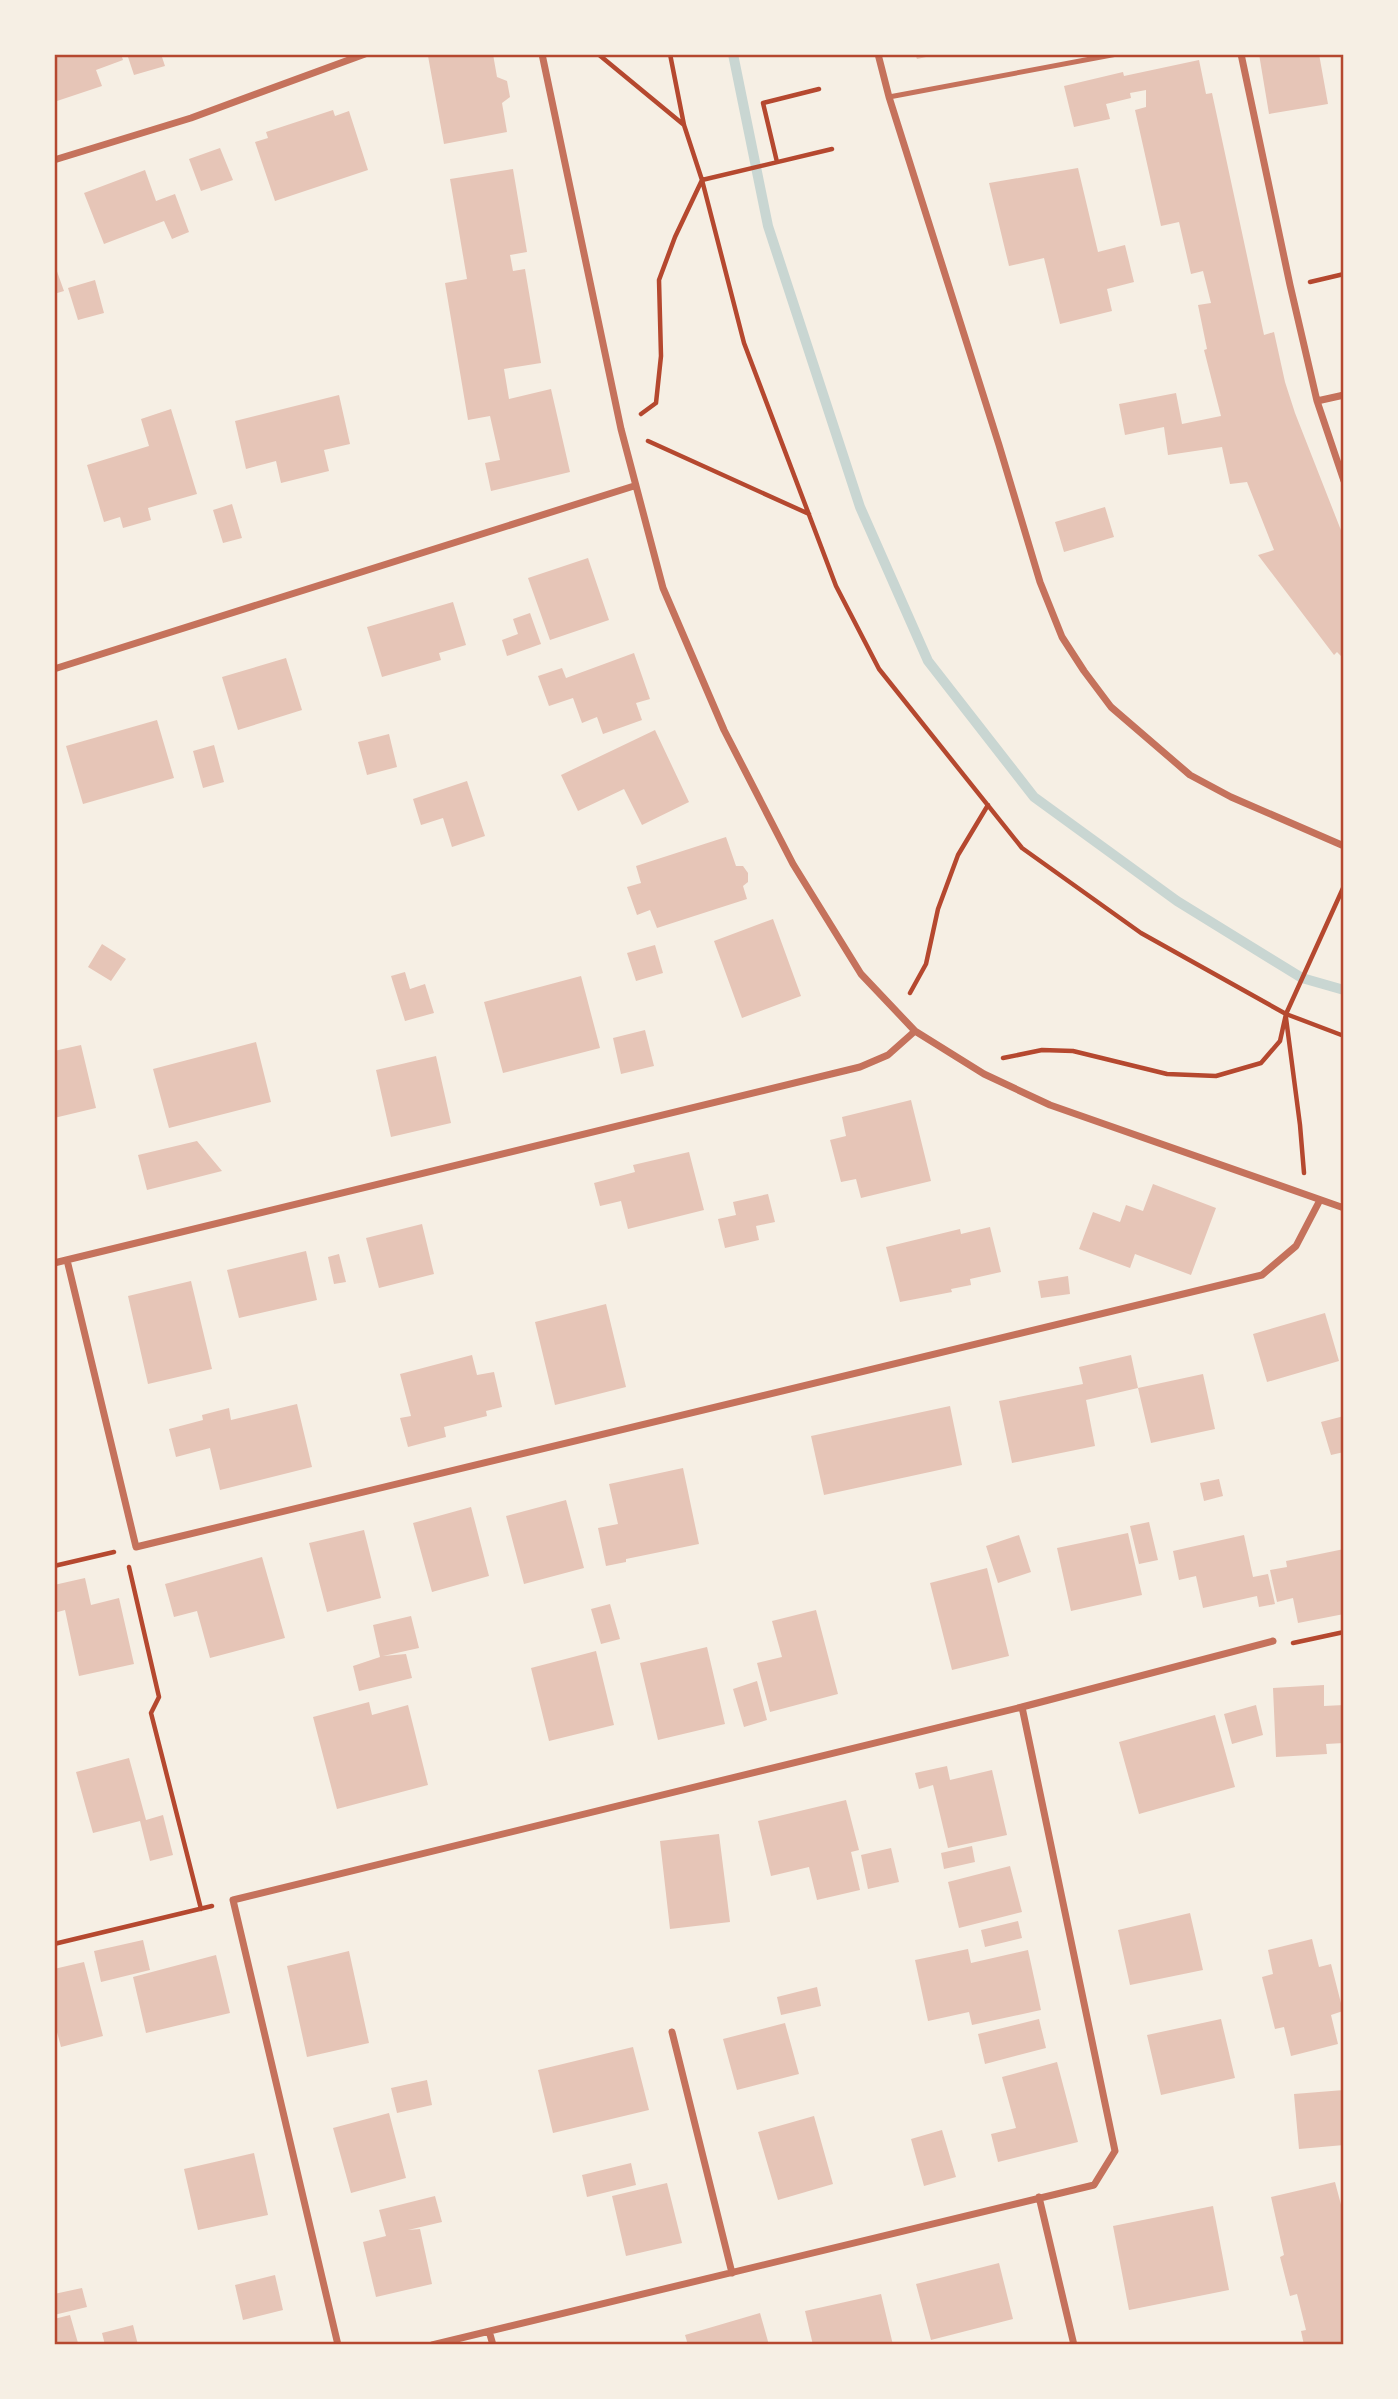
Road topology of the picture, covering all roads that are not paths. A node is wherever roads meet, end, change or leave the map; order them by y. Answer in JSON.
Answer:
{"nodes":[{"id":1,"x":365,"y":54,"type":"edge"},
{"id":2,"x":542,"y":54,"type":"edge"},
{"id":3,"x":878,"y":54,"type":"edge"},
{"id":4,"x":1118,"y":54,"type":"edge"},
{"id":5,"x":1241,"y":54,"type":"edge"},
{"id":6,"x":889,"y":97,"type":"junction"},
{"id":7,"x":54,"y":160,"type":"edge"},
{"id":8,"x":1344,"y":394,"type":"edge"},
{"id":9,"x":1317,"y":401,"type":"junction"},
{"id":10,"x":1344,"y":481,"type":"edge"},
{"id":11,"x":635,"y":486,"type":"junction"},
{"id":12,"x":54,"y":669,"type":"edge"},
{"id":13,"x":1344,"y":846,"type":"edge"},
{"id":14,"x":915,"y":1031,"type":"junction"},
{"id":15,"x":1320,"y":1200,"type":"junction"},
{"id":16,"x":1344,"y":1208,"type":"edge"},
{"id":17,"x":67,"y":1260,"type":"junction"},
{"id":18,"x":54,"y":1263,"type":"edge"},
{"id":19,"x":1273,"y":1641,"type":"road end"},
{"id":20,"x":1022,"y":1707,"type":"junction"},
{"id":21,"x":671,"y":2032,"type":"dead end"},
{"id":22,"x":1039,"y":2197,"type":"junction"},
{"id":23,"x":732,"y":2273,"type":"junction"},
{"id":24,"x":489,"y":2331,"type":"junction"},
{"id":25,"x":338,"y":2345,"type":"edge"},
{"id":26,"x":432,"y":2345,"type":"edge"},
{"id":27,"x":493,"y":2345,"type":"edge"},
{"id":28,"x":1073,"y":2345,"type":"edge"}],
"edges":[{"from":1,"to":7,"type":"street"},
{"from":2,"to":11,"type":"street"},
{"from":3,"to":6,"type":"street"},
{"from":4,"to":6,"type":"lane"},
{"from":5,"to":9,"type":"street"},
{"from":6,"to":13,"type":"street"},
{"from":8,"to":9,"type":"street"},
{"from":9,"to":10,"type":"street"},
{"from":11,"to":12,"type":"street"},
{"from":11,"to":14,"type":"street"},
{"from":14,"to":15,"type":"street"},
{"from":14,"to":17,"type":"street"},
{"from":15,"to":16,"type":"street"},
{"from":15,"to":17,"type":"street"},
{"from":17,"to":18,"type":"street"},
{"from":19,"to":20,"type":"street"},
{"from":20,"to":22,"type":"street"},
{"from":20,"to":25,"type":"street"},
{"from":21,"to":23,"type":"street"},
{"from":22,"to":23,"type":"street"},
{"from":22,"to":28,"type":"street"},
{"from":23,"to":24,"type":"street"},
{"from":24,"to":26,"type":"street"},
{"from":24,"to":27,"type":"street"}]}
